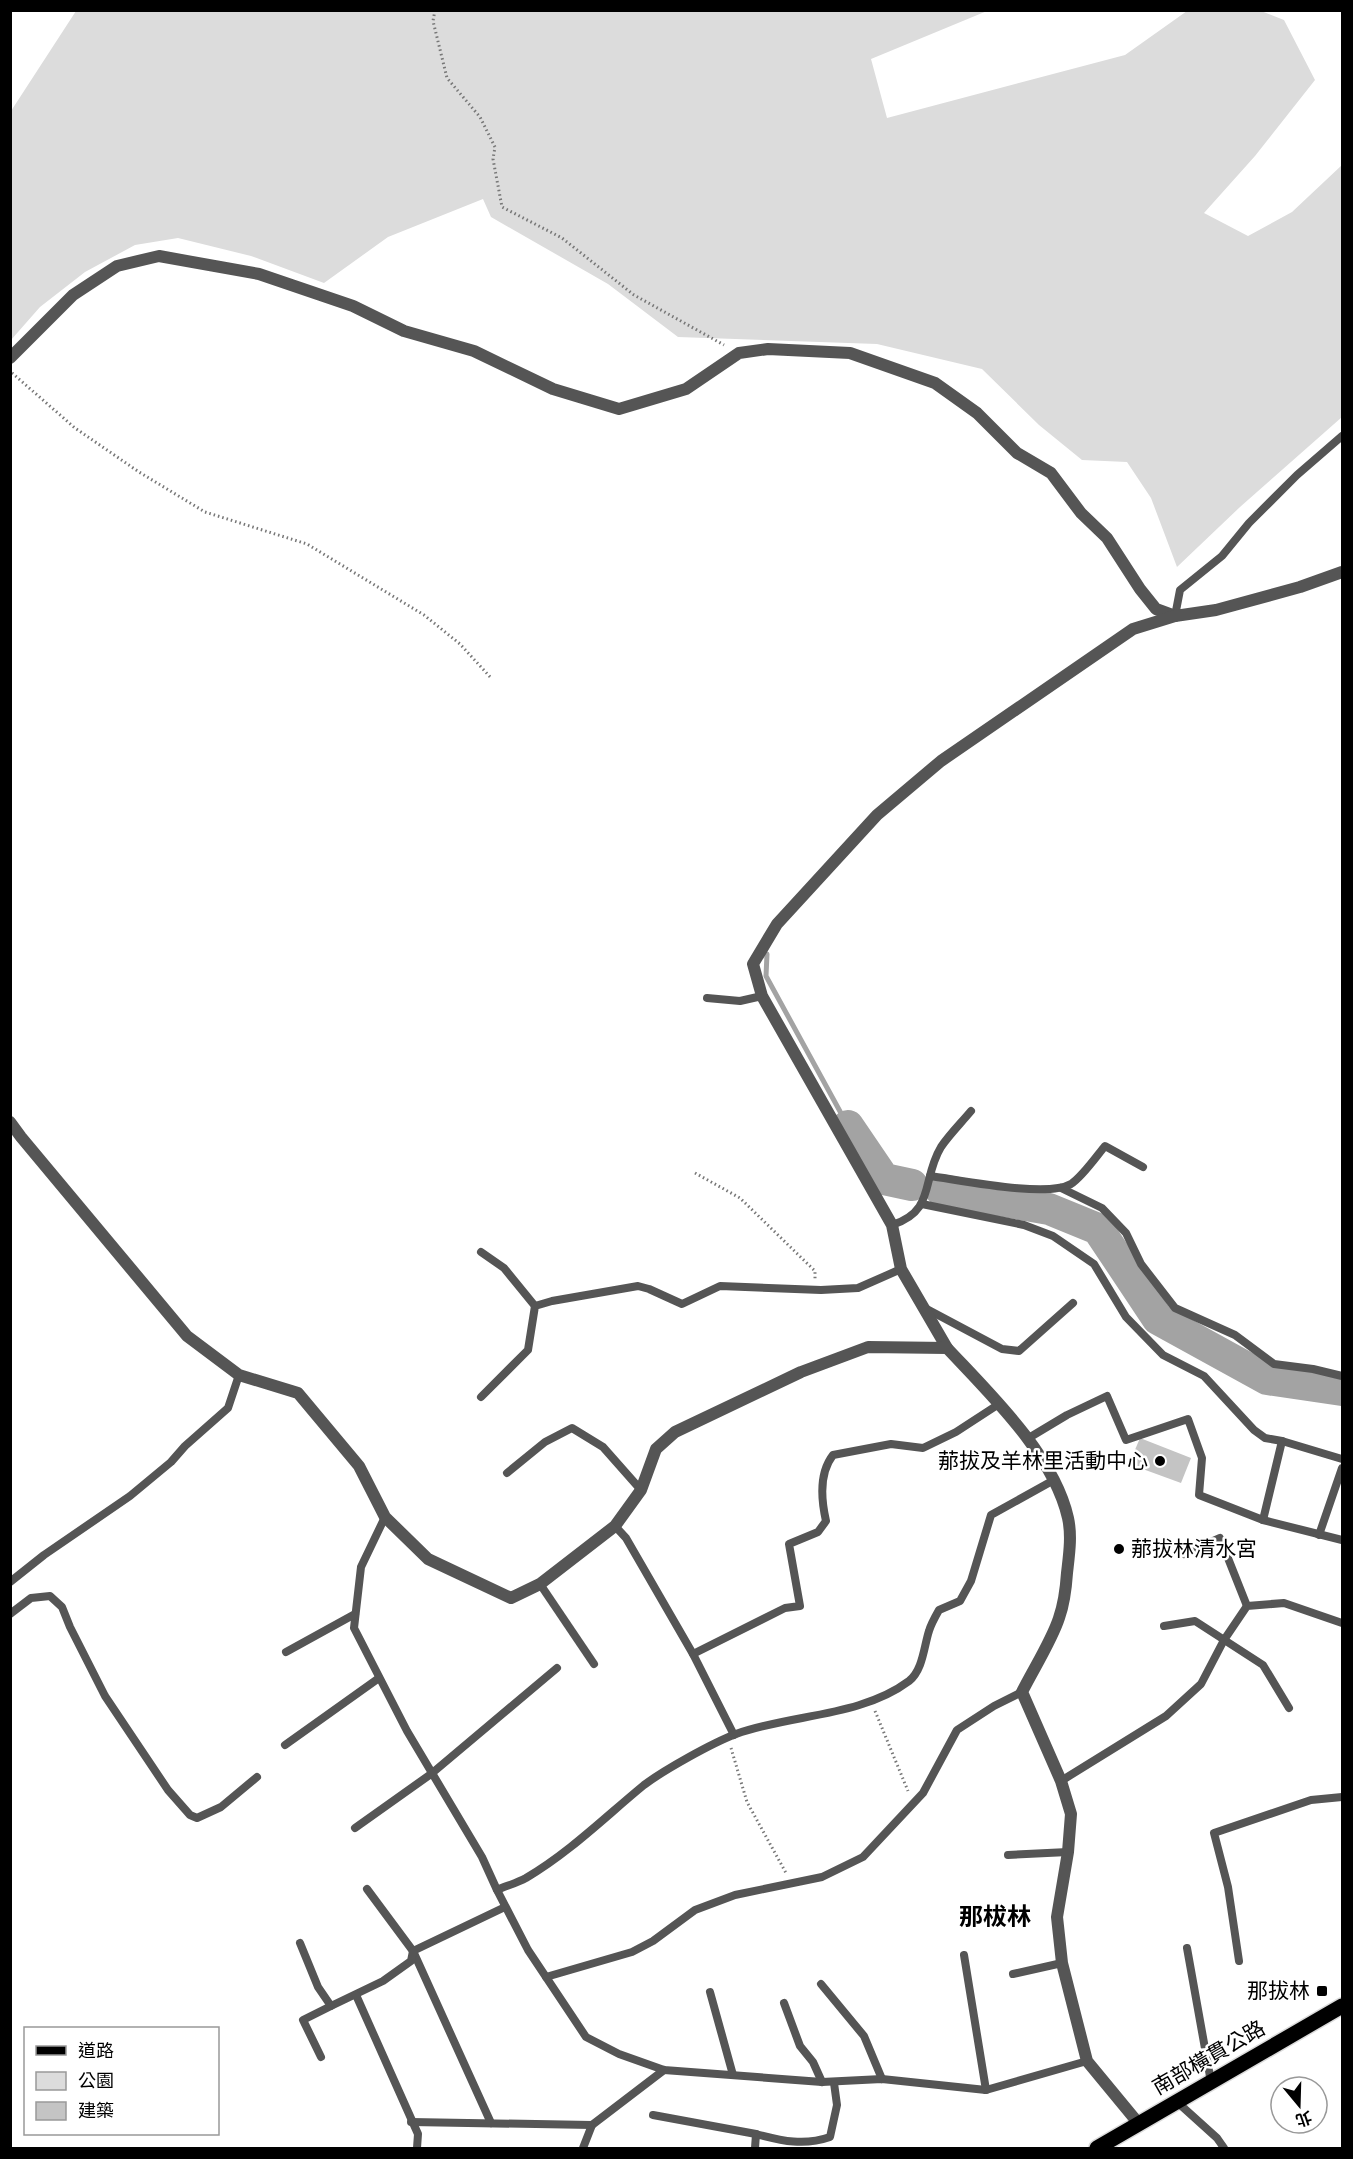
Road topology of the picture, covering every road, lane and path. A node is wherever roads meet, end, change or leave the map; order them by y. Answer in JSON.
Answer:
{"nodes":[{"id":1,"x":435,"y":10,"type":"edge"},
{"id":2,"x":739,"y":353,"type":"junction"},
{"id":3,"x":10,"y":358,"type":"edge"},
{"id":4,"x":10,"y":372,"type":"edge"},
{"id":5,"x":1342,"y":436,"type":"edge"},
{"id":6,"x":1342,"y":572,"type":"edge"},
{"id":7,"x":1175,"y":616,"type":"junction"},
{"id":8,"x":492,"y":679,"type":"dead end"},
{"id":9,"x":762,"y":996,"type":"junction"},
{"id":10,"x":707,"y":998,"type":"dead end"},
{"id":11,"x":971,"y":1111,"type":"dead end"},
{"id":12,"x":10,"y":1122,"type":"edge"},
{"id":13,"x":1143,"y":1167,"type":"dead end"},
{"id":14,"x":695,"y":1173,"type":"dead end"},
{"id":15,"x":930,"y":1176,"type":"junction"},
{"id":16,"x":1061,"y":1188,"type":"junction"},
{"id":17,"x":922,"y":1204,"type":"junction"},
{"id":18,"x":892,"y":1225,"type":"junction"},
{"id":19,"x":481,"y":1252,"type":"dead end"},
{"id":20,"x":901,"y":1269,"type":"junction"},
{"id":21,"x":814,"y":1290,"type":"junction"},
{"id":22,"x":1073,"y":1303,"type":"dead end"},
{"id":23,"x":535,"y":1306,"type":"junction"},
{"id":24,"x":923,"y":1307,"type":"junction"},
{"id":25,"x":948,"y":1348,"type":"junction"},
{"id":26,"x":238,"y":1375,"type":"junction"},
{"id":27,"x":1342,"y":1376,"type":"edge"},
{"id":28,"x":481,"y":1397,"type":"dead end"},
{"id":29,"x":999,"y":1404,"type":"junction"},
{"id":30,"x":1027,"y":1439,"type":"junction"},
{"id":31,"x":1282,"y":1441,"type":"junction"},
{"id":32,"x":1342,"y":1459,"type":"edge"},
{"id":33,"x":1342,"y":1468,"type":"edge"},
{"id":34,"x":507,"y":1473,"type":"dead end"},
{"id":35,"x":1054,"y":1480,"type":"junction"},
{"id":36,"x":641,"y":1490,"type":"junction"},
{"id":37,"x":385,"y":1517,"type":"junction"},
{"id":38,"x":1263,"y":1520,"type":"junction"},
{"id":39,"x":615,"y":1526,"type":"junction"},
{"id":40,"x":1319,"y":1535,"type":"junction"},
{"id":41,"x":1342,"y":1540,"type":"edge"},
{"id":42,"x":1184,"y":1554,"type":"dead end"},
{"id":43,"x":10,"y":1582,"type":"edge"},
{"id":44,"x":540,"y":1584,"type":"junction"},
{"id":45,"x":1247,"y":1606,"type":"junction"},
{"id":46,"x":10,"y":1614,"type":"edge"},
{"id":47,"x":355,"y":1614,"type":"junction"},
{"id":48,"x":1342,"y":1623,"type":"edge"},
{"id":49,"x":1164,"y":1626,"type":"dead end"},
{"id":50,"x":1224,"y":1640,"type":"junction"},
{"id":51,"x":286,"y":1652,"type":"dead end"},
{"id":52,"x":693,"y":1654,"type":"junction"},
{"id":53,"x":594,"y":1664,"type":"dead end"},
{"id":54,"x":557,"y":1668,"type":"dead end"},
{"id":55,"x":379,"y":1678,"type":"junction"},
{"id":56,"x":1022,"y":1692,"type":"junction"},
{"id":57,"x":871,"y":1701,"type":"junction"},
{"id":58,"x":1289,"y":1708,"type":"dead end"},
{"id":59,"x":731,"y":1736,"type":"junction"},
{"id":60,"x":285,"y":1745,"type":"dead end"},
{"id":61,"x":431,"y":1774,"type":"junction"},
{"id":62,"x":256,"y":1777,"type":"dead end"},
{"id":63,"x":1061,"y":1781,"type":"junction"},
{"id":64,"x":1342,"y":1797,"type":"edge"},
{"id":65,"x":913,"y":1803,"type":"junction"},
{"id":66,"x":355,"y":1828,"type":"dead end"},
{"id":67,"x":1068,"y":1852,"type":"junction"},
{"id":68,"x":1008,"y":1855,"type":"dead end"},
{"id":69,"x":792,"y":1884,"type":"junction"},
{"id":70,"x":367,"y":1889,"type":"dead end"},
{"id":71,"x":497,"y":1890,"type":"junction"},
{"id":72,"x":505,"y":1907,"type":"junction"},
{"id":73,"x":300,"y":1942,"type":"dead end"},
{"id":74,"x":1187,"y":1948,"type":"dead end"},
{"id":75,"x":413,"y":1951,"type":"junction"},
{"id":76,"x":964,"y":1955,"type":"dead end"},
{"id":77,"x":1239,"y":1961,"type":"dead end"},
{"id":78,"x":1062,"y":1963,"type":"junction"},
{"id":79,"x":1013,"y":1974,"type":"dead end"},
{"id":80,"x":546,"y":1977,"type":"junction"},
{"id":81,"x":820,"y":1984,"type":"dead end"},
{"id":82,"x":710,"y":1992,"type":"dead end"},
{"id":83,"x":356,"y":1995,"type":"junction"},
{"id":84,"x":784,"y":2003,"type":"dead end"},
{"id":85,"x":331,"y":2006,"type":"junction"},
{"id":86,"x":1342,"y":2006,"type":"edge"},
{"id":87,"x":321,"y":2057,"type":"dead end"},
{"id":88,"x":1087,"y":2061,"type":"junction"},
{"id":89,"x":664,"y":2070,"type":"junction"},
{"id":90,"x":733,"y":2075,"type":"junction"},
{"id":91,"x":882,"y":2079,"type":"junction"},
{"id":92,"x":822,"y":2082,"type":"junction"},
{"id":93,"x":1210,"y":2082,"type":"junction"},
{"id":94,"x":834,"y":2083,"type":"junction"},
{"id":95,"x":986,"y":2090,"type":"junction"},
{"id":96,"x":1176,"y":2101,"type":"junction"},
{"id":97,"x":653,"y":2115,"type":"dead end"},
{"id":98,"x":411,"y":2122,"type":"junction"},
{"id":99,"x":491,"y":2123,"type":"junction"},
{"id":100,"x":1138,"y":2124,"type":"junction"},
{"id":101,"x":592,"y":2125,"type":"junction"},
{"id":102,"x":756,"y":2134,"type":"junction"},
{"id":103,"x":417,"y":2148,"type":"edge"},
{"id":104,"x":583,"y":2148,"type":"edge"},
{"id":105,"x":755,"y":2148,"type":"edge"},
{"id":106,"x":1097,"y":2148,"type":"edge"},
{"id":107,"x":1224,"y":2148,"type":"edge"}],
"edges":[{"from":1,"to":2,"type":"path"},
{"from":2,"to":3,"type":"street"},
{"from":2,"to":7,"type":"street"},
{"from":4,"to":8,"type":"path"},
{"from":5,"to":7,"type":"lane"},
{"from":6,"to":7,"type":"street"},
{"from":7,"to":9,"type":"street"},
{"from":9,"to":10,"type":"lane"},
{"from":9,"to":18,"type":"street"},
{"from":11,"to":15,"type":"lane"},
{"from":12,"to":26,"type":"street"},
{"from":13,"to":16,"type":"lane"},
{"from":14,"to":21,"type":"path"},
{"from":15,"to":16,"type":"lane"},
{"from":15,"to":17,"type":"lane"},
{"from":16,"to":27,"type":"lane"},
{"from":17,"to":18,"type":"lane"},
{"from":17,"to":31,"type":"lane"},
{"from":18,"to":20,"type":"street"},
{"from":19,"to":23,"type":"lane"},
{"from":20,"to":21,"type":"lane"},
{"from":20,"to":24,"type":"street"},
{"from":21,"to":23,"type":"lane"},
{"from":22,"to":24,"type":"lane"},
{"from":23,"to":28,"type":"lane"},
{"from":24,"to":25,"type":"street"},
{"from":25,"to":29,"type":"street"},
{"from":25,"to":36,"type":"street"},
{"from":26,"to":37,"type":"street"},
{"from":26,"to":43,"type":"lane"},
{"from":29,"to":30,"type":"street"},
{"from":29,"to":52,"type":"lane"},
{"from":30,"to":35,"type":"street"},
{"from":30,"to":38,"type":"lane"},
{"from":31,"to":32,"type":"lane"},
{"from":31,"to":38,"type":"lane"},
{"from":33,"to":40,"type":"lane"},
{"from":34,"to":36,"type":"lane"},
{"from":35,"to":56,"type":"street"},
{"from":35,"to":57,"type":"lane"},
{"from":36,"to":39,"type":"street"},
{"from":37,"to":44,"type":"street"},
{"from":37,"to":47,"type":"lane"},
{"from":38,"to":40,"type":"lane"},
{"from":39,"to":44,"type":"street"},
{"from":39,"to":52,"type":"lane"},
{"from":40,"to":41,"type":"lane"},
{"from":42,"to":45,"type":"lane"},
{"from":44,"to":53,"type":"lane"},
{"from":45,"to":48,"type":"lane"},
{"from":45,"to":50,"type":"lane"},
{"from":46,"to":62,"type":"lane"},
{"from":47,"to":51,"type":"lane"},
{"from":47,"to":55,"type":"lane"},
{"from":49,"to":50,"type":"lane"},
{"from":50,"to":58,"type":"lane"},
{"from":50,"to":63,"type":"lane"},
{"from":52,"to":59,"type":"lane"},
{"from":54,"to":61,"type":"lane"},
{"from":55,"to":60,"type":"lane"},
{"from":55,"to":61,"type":"lane"},
{"from":56,"to":63,"type":"street"},
{"from":56,"to":65,"type":"lane"},
{"from":57,"to":59,"type":"lane"},
{"from":57,"to":65,"type":"path"},
{"from":59,"to":69,"type":"path"},
{"from":59,"to":71,"type":"lane"},
{"from":61,"to":66,"type":"lane"},
{"from":61,"to":71,"type":"lane"},
{"from":63,"to":67,"type":"street"},
{"from":64,"to":77,"type":"lane"},
{"from":65,"to":69,"type":"lane"},
{"from":67,"to":68,"type":"lane"},
{"from":67,"to":78,"type":"street"},
{"from":69,"to":80,"type":"lane"},
{"from":70,"to":75,"type":"lane"},
{"from":71,"to":72,"type":"lane"},
{"from":72,"to":75,"type":"lane"},
{"from":72,"to":80,"type":"lane"},
{"from":73,"to":85,"type":"lane"},
{"from":74,"to":93,"type":"lane"},
{"from":75,"to":83,"type":"lane"},
{"from":75,"to":99,"type":"lane"},
{"from":76,"to":95,"type":"lane"},
{"from":78,"to":79,"type":"lane"},
{"from":78,"to":88,"type":"street"},
{"from":80,"to":89,"type":"lane"},
{"from":81,"to":91,"type":"lane"},
{"from":82,"to":90,"type":"lane"},
{"from":83,"to":85,"type":"lane"},
{"from":83,"to":98,"type":"lane"},
{"from":84,"to":92,"type":"lane"},
{"from":85,"to":87,"type":"lane"},
{"from":86,"to":93,"type":"main road","name":"南部橫貫公路"},
{"from":88,"to":95,"type":"lane"},
{"from":88,"to":100,"type":"street"},
{"from":89,"to":90,"type":"lane"},
{"from":89,"to":101,"type":"lane"},
{"from":90,"to":92,"type":"lane"},
{"from":91,"to":94,"type":"lane"},
{"from":91,"to":95,"type":"lane"},
{"from":92,"to":94,"type":"lane"},
{"from":93,"to":96,"type":"main road","name":"南部橫貫公路"},
{"from":94,"to":102,"type":"lane"},
{"from":96,"to":100,"type":"main road","name":"南部橫貫公路"},
{"from":96,"to":107,"type":"lane"},
{"from":97,"to":102,"type":"lane"},
{"from":98,"to":99,"type":"lane"},
{"from":98,"to":103,"type":"lane"},
{"from":99,"to":101,"type":"lane"},
{"from":100,"to":106,"type":"main road","name":"南部橫貫公路"},
{"from":101,"to":104,"type":"lane"},
{"from":102,"to":105,"type":"lane"}]}
